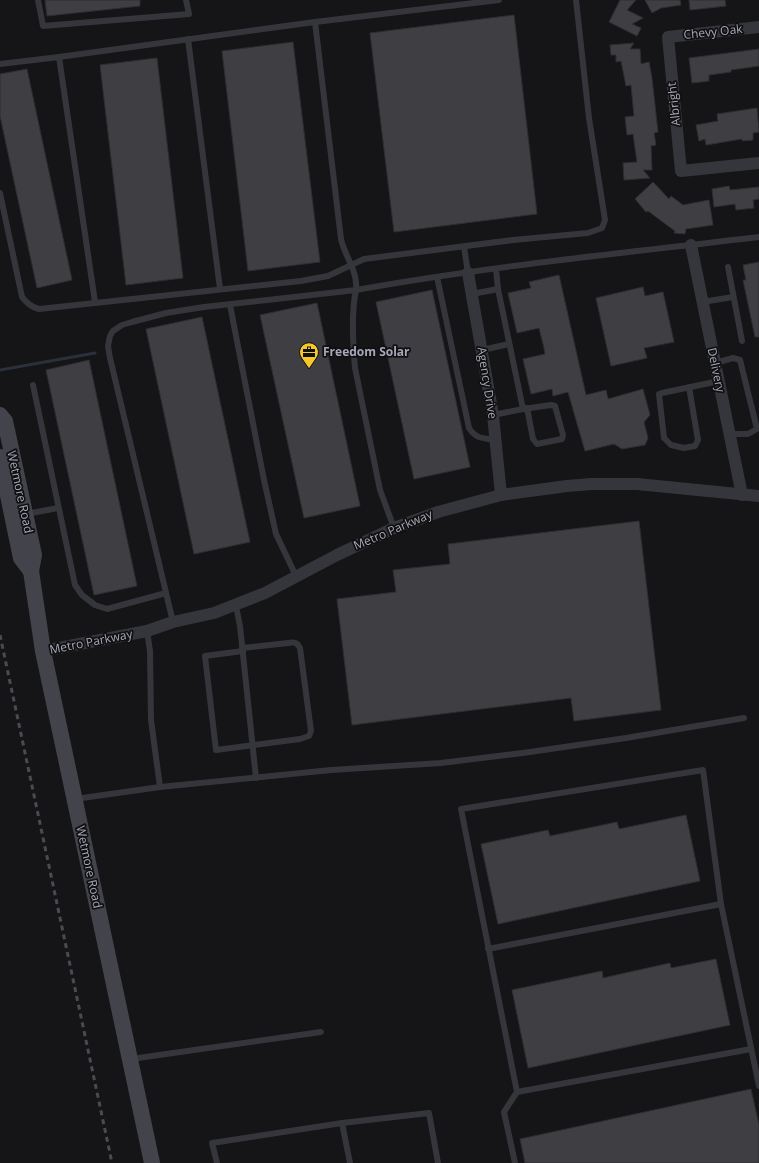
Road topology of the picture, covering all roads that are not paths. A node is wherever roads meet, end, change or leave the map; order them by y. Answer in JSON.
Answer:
{"nodes":[{"id":1,"x":38,"y":0,"type":"edge"},
{"id":2,"x":186,"y":0,"type":"edge"},
{"id":3,"x":499,"y":0,"type":"edge"},
{"id":4,"x":576,"y":0,"type":"edge"},
{"id":5,"x":315,"y":22,"type":"junction"},
{"id":6,"x":759,"y":27,"type":"edge"},
{"id":7,"x":668,"y":37,"type":"joint"},
{"id":8,"x":188,"y":39,"type":"junction"},
{"id":9,"x":59,"y":57,"type":"junction"},
{"id":10,"x":0,"y":64,"type":"edge"},
{"id":11,"x":759,"y":163,"type":"edge"},
{"id":12,"x":0,"y":193,"type":"edge"},
{"id":13,"x":759,"y":238,"type":"edge"},
{"id":14,"x":691,"y":245,"type":"junction"},
{"id":15,"x":464,"y":247,"type":"junction"},
{"id":16,"x":351,"y":264,"type":"junction"},
{"id":17,"x":728,"y":267,"type":"dead end"},
{"id":18,"x":496,"y":269,"type":"junction"},
{"id":19,"x":468,"y":273,"type":"junction"},
{"id":20,"x":437,"y":277,"type":"junction"},
{"id":21,"x":220,"y":289,"type":"junction"},
{"id":22,"x":498,"y":289,"type":"junction"},
{"id":23,"x":356,"y":290,"type":"junction"},
{"id":24,"x":472,"y":294,"type":"junction"},
{"id":25,"x":733,"y":297,"type":"junction"},
{"id":26,"x":94,"y":302,"type":"junction"},
{"id":27,"x":702,"y":302,"type":"junction"},
{"id":28,"x":230,"y":305,"type":"junction"},
{"id":29,"x":742,"y":341,"type":"dead end"},
{"id":30,"x":509,"y":344,"type":"junction"},
{"id":31,"x":482,"y":350,"type":"junction"},
{"id":32,"x":715,"y":363,"type":"junction"},
{"id":33,"x":719,"y":381,"type":"junction"},
{"id":34,"x":33,"y":385,"type":"dead end"},
{"id":35,"x":689,"y":387,"type":"junction"},
{"id":36,"x":525,"y":409,"type":"junction"},
{"id":37,"x":0,"y":415,"type":"edge"},
{"id":38,"x":493,"y":415,"type":"junction"},
{"id":39,"x":730,"y":434,"type":"junction"},
{"id":40,"x":495,"y":440,"type":"junction"},
{"id":41,"x":0,"y":457,"type":"edge"},
{"id":42,"x":742,"y":494,"type":"junction"},
{"id":43,"x":501,"y":495,"type":"junction"},
{"id":44,"x":759,"y":496,"type":"edge"},
{"id":45,"x":58,"y":508,"type":"junction"},
{"id":46,"x":25,"y":514,"type":"junction"},
{"id":47,"x":394,"y":528,"type":"junction"},
{"id":48,"x":31,"y":571,"type":"junction"},
{"id":49,"x":296,"y":576,"type":"junction"},
{"id":50,"x":166,"y":593,"type":"junction"},
{"id":51,"x":236,"y":606,"type":"junction"},
{"id":52,"x":173,"y":622,"type":"junction"},
{"id":53,"x":147,"y":631,"type":"junction"},
{"id":54,"x":242,"y":650,"type":"junction"},
{"id":55,"x":43,"y":651,"type":"junction"},
{"id":56,"x":744,"y":718,"type":"dead end"},
{"id":57,"x":253,"y":745,"type":"junction"},
{"id":58,"x":256,"y":778,"type":"junction"},
{"id":59,"x":160,"y":787,"type":"junction"},
{"id":60,"x":75,"y":799,"type":"junction"},
{"id":61,"x":721,"y":904,"type":"junction"},
{"id":62,"x":488,"y":949,"type":"junction"},
{"id":63,"x":321,"y":1032,"type":"dead end"},
{"id":64,"x":751,"y":1049,"type":"junction"},
{"id":65,"x":130,"y":1059,"type":"junction"},
{"id":66,"x":759,"y":1086,"type":"edge"},
{"id":67,"x":517,"y":1092,"type":"junction"},
{"id":68,"x":342,"y":1123,"type":"junction"},
{"id":69,"x":152,"y":1163,"type":"edge"},
{"id":70,"x":217,"y":1163,"type":"edge"},
{"id":71,"x":350,"y":1163,"type":"edge"},
{"id":72,"x":438,"y":1163,"type":"edge"},
{"id":73,"x":515,"y":1163,"type":"edge"}],
"edges":[{"from":1,"to":2,"type":"lane"},
{"from":3,"to":5,"type":"lane"},
{"from":4,"to":15,"type":"lane"},
{"from":5,"to":8,"type":"lane"},
{"from":5,"to":16,"type":"lane"},
{"from":6,"to":7,"type":"street","name":"Chevy Oak"},
{"from":7,"to":11,"type":"street","name":"Albright"},
{"from":8,"to":9,"type":"lane"},
{"from":8,"to":21,"type":"lane"},
{"from":9,"to":10,"type":"lane"},
{"from":9,"to":26,"type":"lane"},
{"from":12,"to":26,"type":"lane"},
{"from":13,"to":14,"type":"lane"},
{"from":14,"to":18,"type":"lane"},
{"from":14,"to":27,"type":"street","name":"Delivery"},
{"from":15,"to":16,"type":"lane"},
{"from":15,"to":19,"type":"lane"},
{"from":16,"to":21,"type":"lane"},
{"from":16,"to":23,"type":"lane"},
{"from":17,"to":25,"type":"lane"},
{"from":18,"to":19,"type":"lane"},
{"from":18,"to":22,"type":"lane"},
{"from":19,"to":20,"type":"lane"},
{"from":19,"to":24,"type":"street","name":"Agency Drive"},
{"from":20,"to":23,"type":"lane"},
{"from":20,"to":40,"type":"lane"},
{"from":21,"to":26,"type":"lane"},
{"from":22,"to":24,"type":"lane"},
{"from":22,"to":30,"type":"lane"},
{"from":23,"to":28,"type":"lane"},
{"from":23,"to":47,"type":"lane"},
{"from":24,"to":31,"type":"street","name":"Agency Drive"},
{"from":25,"to":27,"type":"lane"},
{"from":25,"to":29,"type":"lane"},
{"from":27,"to":32,"type":"street","name":"Delivery"},
{"from":28,"to":49,"type":"lane"},
{"from":28,"to":50,"type":"lane"},
{"from":30,"to":31,"type":"lane"},
{"from":30,"to":36,"type":"lane"},
{"from":31,"to":38,"type":"street","name":"Agency Drive"},
{"from":32,"to":33,"type":"street","name":"Delivery"},
{"from":32,"to":39,"type":"lane"},
{"from":33,"to":35,"type":"lane"},
{"from":33,"to":39,"type":"street","name":"Delivery"},
{"from":34,"to":45,"type":"lane"},
{"from":35,"to":35,"type":"lane"},
{"from":36,"to":36,"type":"lane"},
{"from":36,"to":38,"type":"lane"},
{"from":37,"to":46,"type":"main road","name":"Wetmore Road"},
{"from":38,"to":40,"type":"street","name":"Agency Drive"},
{"from":39,"to":42,"type":"street","name":"Delivery"},
{"from":40,"to":43,"type":"street","name":"Agency Drive"},
{"from":41,"to":48,"type":"main road","name":"Wetmore Road"},
{"from":42,"to":43,"type":"street","name":"Metro Parkway"},
{"from":42,"to":44,"type":"street","name":"Metro Parkway"},
{"from":43,"to":47,"type":"street","name":"Metro Parkway"},
{"from":45,"to":46,"type":"lane"},
{"from":45,"to":50,"type":"lane"},
{"from":46,"to":48,"type":"main road","name":"Wetmore Road"},
{"from":47,"to":49,"type":"street","name":"Metro Parkway"},
{"from":48,"to":55,"type":"main road","name":"Wetmore Road"},
{"from":49,"to":51,"type":"street","name":"Metro Parkway"},
{"from":50,"to":52,"type":"lane"},
{"from":51,"to":52,"type":"street","name":"Metro Parkway"},
{"from":51,"to":54,"type":"lane"},
{"from":52,"to":53,"type":"street","name":"Metro Parkway"},
{"from":53,"to":55,"type":"street","name":"Metro Parkway"},
{"from":53,"to":59,"type":"lane"},
{"from":54,"to":57,"type":"lane"},
{"from":54,"to":57,"type":"lane"},
{"from":54,"to":57,"type":"lane"},
{"from":55,"to":60,"type":"main road","name":"Wetmore Road"},
{"from":56,"to":58,"type":"lane"},
{"from":57,"to":58,"type":"lane"},
{"from":58,"to":59,"type":"lane"},
{"from":59,"to":60,"type":"lane"},
{"from":60,"to":65,"type":"main road","name":"Wetmore Road"},
{"from":61,"to":62,"type":"lane"},
{"from":61,"to":62,"type":"lane"},
{"from":61,"to":64,"type":"lane"},
{"from":62,"to":67,"type":"lane"},
{"from":63,"to":65,"type":"lane"},
{"from":64,"to":66,"type":"lane"},
{"from":64,"to":67,"type":"lane"},
{"from":65,"to":69,"type":"main road","name":"Wetmore Road"},
{"from":67,"to":73,"type":"lane"},
{"from":68,"to":70,"type":"lane"},
{"from":68,"to":71,"type":"lane"},
{"from":68,"to":72,"type":"lane"}]}
